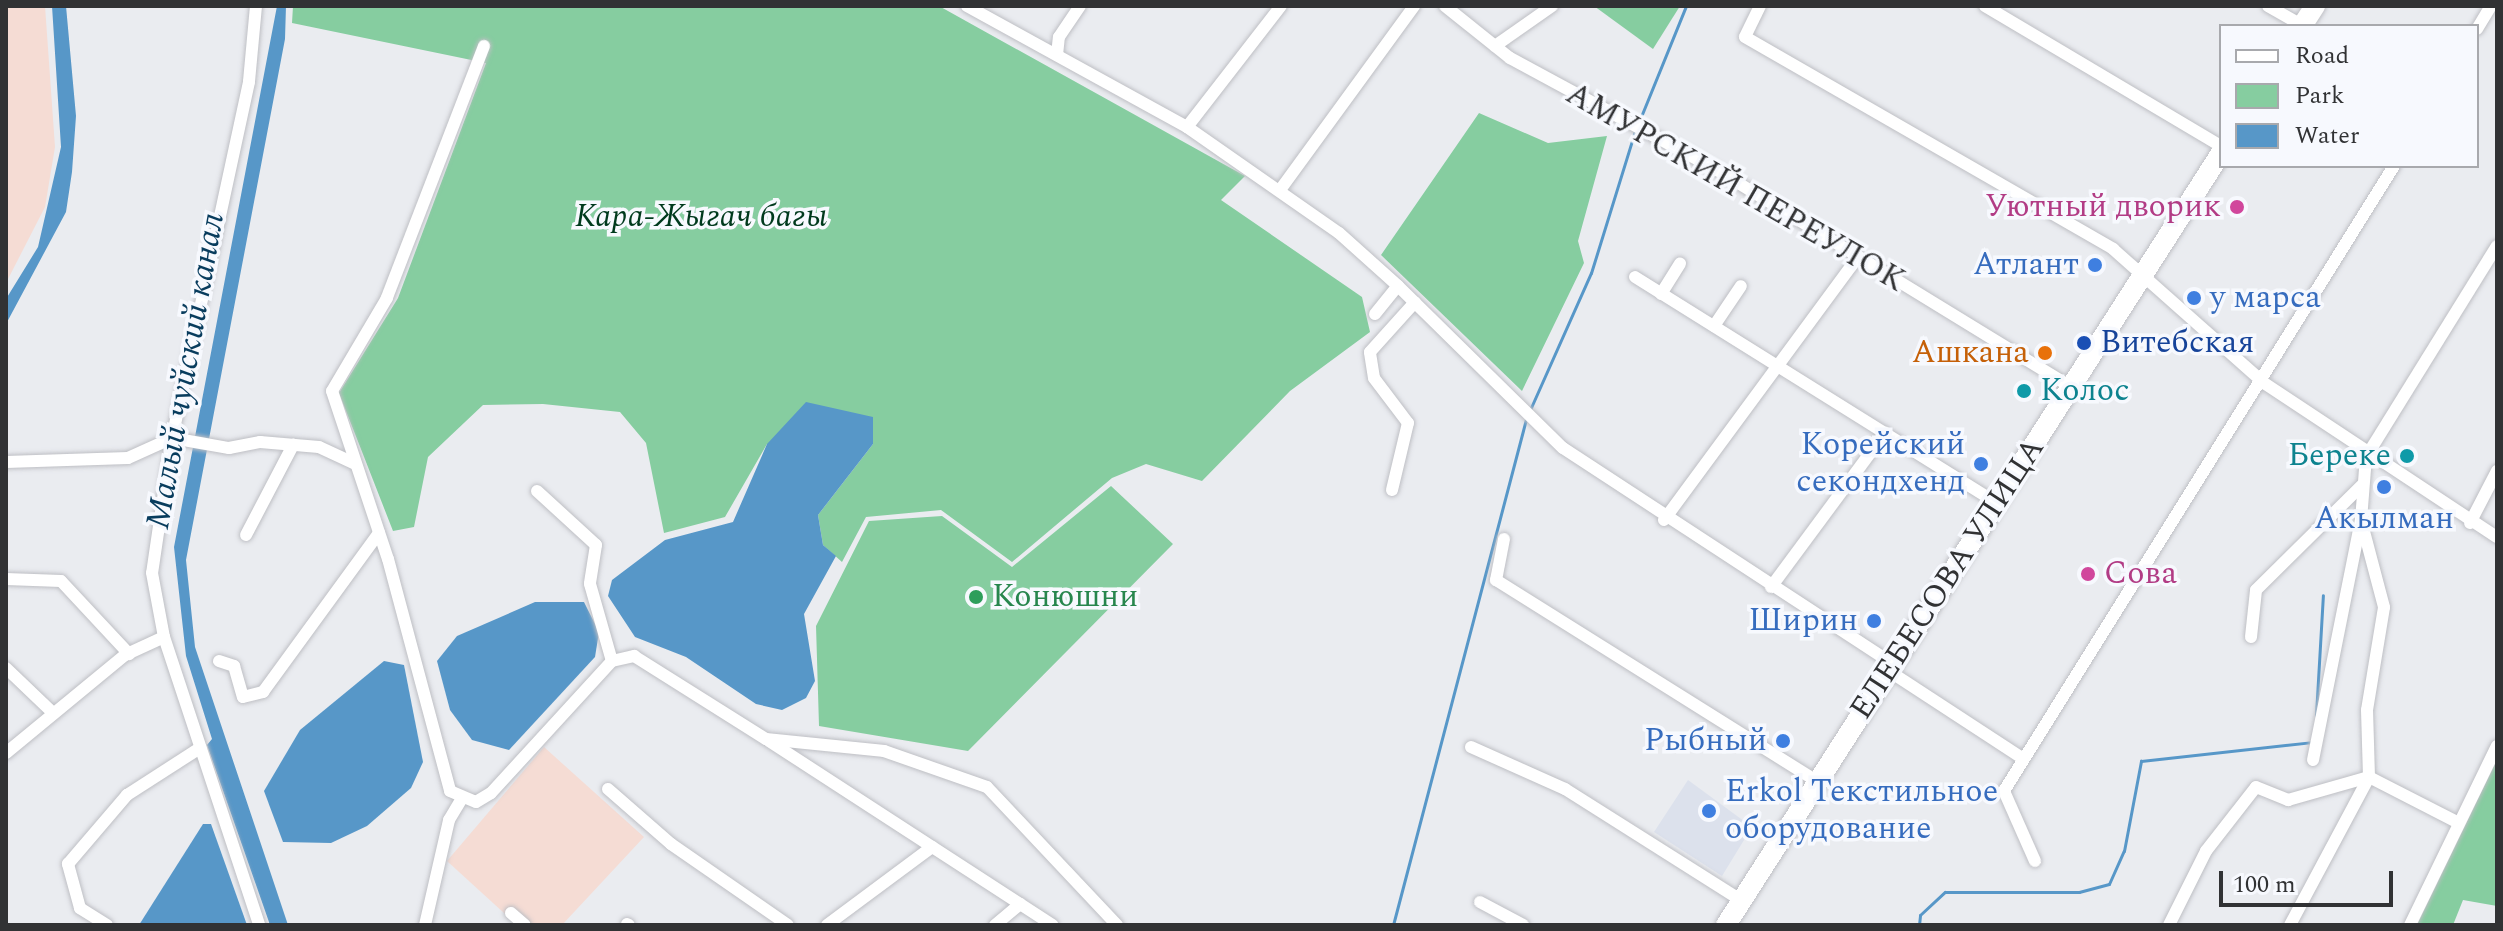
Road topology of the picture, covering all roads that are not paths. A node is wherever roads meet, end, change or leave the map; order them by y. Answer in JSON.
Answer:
{"nodes":[{"id":1,"x":256,"y":6,"type":"edge"},
{"id":2,"x":967,"y":6,"type":"edge"},
{"id":3,"x":1080,"y":6,"type":"edge"},
{"id":4,"x":1281,"y":6,"type":"edge"},
{"id":5,"x":1414,"y":6,"type":"edge"},
{"id":6,"x":1445,"y":6,"type":"edge"},
{"id":7,"x":1552,"y":6,"type":"edge"},
{"id":8,"x":1760,"y":6,"type":"edge"},
{"id":9,"x":1985,"y":6,"type":"edge"},
{"id":10,"x":2268,"y":6,"type":"edge"},
{"id":11,"x":2315,"y":6,"type":"edge"},
{"id":12,"x":2491,"y":6,"type":"edge"},
{"id":13,"x":2299,"y":24,"type":"edge"},
{"id":14,"x":2303,"y":24,"type":"edge"},
{"id":15,"x":2479,"y":26,"type":"edge"},
{"id":16,"x":484,"y":46,"type":"dead end"},
{"id":17,"x":1495,"y":46,"type":"junction"},
{"id":18,"x":1057,"y":55,"type":"junction"},
{"id":19,"x":1187,"y":127,"type":"junction"},
{"id":20,"x":2219,"y":145,"type":"edge"},
{"id":21,"x":2219,"y":156,"type":"edge"},
{"id":22,"x":2393,"y":168,"type":"edge"},
{"id":23,"x":1280,"y":190,"type":"junction"},
{"id":24,"x":2497,"y":246,"type":"edge"},
{"id":25,"x":1858,"y":257,"type":"junction"},
{"id":26,"x":1680,"y":263,"type":"dead end"},
{"id":27,"x":2143,"y":275,"type":"junction"},
{"id":28,"x":1635,"y":277,"type":"dead end"},
{"id":29,"x":1398,"y":286,"type":"junction"},
{"id":30,"x":1741,"y":286,"type":"dead end"},
{"id":31,"x":1661,"y":294,"type":"junction"},
{"id":32,"x":1415,"y":302,"type":"junction"},
{"id":33,"x":1375,"y":314,"type":"dead end"},
{"id":34,"x":1714,"y":326,"type":"junction"},
{"id":35,"x":1773,"y":363,"type":"junction"},
{"id":36,"x":2264,"y":383,"type":"junction"},
{"id":37,"x":2071,"y":387,"type":"junction"},
{"id":38,"x":1885,"y":433,"type":"junction"},
{"id":39,"x":178,"y":440,"type":"junction"},
{"id":40,"x":293,"y":445,"type":"junction"},
{"id":41,"x":2366,"y":457,"type":"junction"},
{"id":42,"x":6,"y":462,"type":"edge"},
{"id":43,"x":354,"y":463,"type":"junction"},
{"id":44,"x":2497,"y":471,"type":"edge"},
{"id":45,"x":2362,"y":485,"type":"junction"},
{"id":46,"x":1392,"y":490,"type":"dead end"},
{"id":47,"x":537,"y":491,"type":"dead end"},
{"id":48,"x":1997,"y":503,"type":"junction"},
{"id":49,"x":1664,"y":520,"type":"junction"},
{"id":50,"x":2361,"y":520,"type":"junction"},
{"id":51,"x":2470,"y":523,"type":"junction"},
{"id":52,"x":379,"y":533,"type":"junction"},
{"id":53,"x":246,"y":535,"type":"dead end"},
{"id":54,"x":2497,"y":537,"type":"edge"},
{"id":55,"x":1504,"y":539,"type":"dead end"},
{"id":56,"x":6,"y":579,"type":"edge"},
{"id":57,"x":1771,"y":587,"type":"junction"},
{"id":58,"x":164,"y":637,"type":"junction"},
{"id":59,"x":2251,"y":637,"type":"dead end"},
{"id":60,"x":129,"y":654,"type":"junction"},
{"id":61,"x":219,"y":661,"type":"dead end"},
{"id":62,"x":612,"y":661,"type":"junction"},
{"id":63,"x":6,"y":668,"type":"edge"},
{"id":64,"x":1891,"y":668,"type":"junction"},
{"id":65,"x":52,"y":712,"type":"junction"},
{"id":66,"x":766,"y":739,"type":"junction"},
{"id":67,"x":2497,"y":746,"type":"edge"},
{"id":68,"x":1471,"y":747,"type":"dead end"},
{"id":69,"x":200,"y":748,"type":"junction"},
{"id":70,"x":6,"y":753,"type":"edge"},
{"id":71,"x":2022,"y":758,"type":"junction"},
{"id":72,"x":2313,"y":760,"type":"dead end"},
{"id":73,"x":2369,"y":777,"type":"junction"},
{"id":74,"x":1818,"y":782,"type":"junction"},
{"id":75,"x":608,"y":789,"type":"dead end"},
{"id":76,"x":462,"y":798,"type":"junction"},
{"id":77,"x":2457,"y":822,"type":"junction"},
{"id":78,"x":932,"y":847,"type":"junction"},
{"id":79,"x":2035,"y":861,"type":"dead end"},
{"id":80,"x":1742,"y":901,"type":"junction"},
{"id":81,"x":1480,"y":902,"type":"dead end"},
{"id":82,"x":1020,"y":904,"type":"junction"},
{"id":83,"x":511,"y":913,"type":"dead end"},
{"id":84,"x":107,"y":925,"type":"edge"},
{"id":85,"x":259,"y":925,"type":"edge"},
{"id":86,"x":425,"y":925,"type":"edge"},
{"id":87,"x":525,"y":925,"type":"edge"},
{"id":88,"x":788,"y":925,"type":"edge"},
{"id":89,"x":827,"y":925,"type":"edge"},
{"id":90,"x":995,"y":925,"type":"edge"},
{"id":91,"x":1052,"y":925,"type":"edge"},
{"id":92,"x":1117,"y":925,"type":"edge"},
{"id":93,"x":1523,"y":925,"type":"edge"},
{"id":94,"x":1726,"y":925,"type":"edge"},
{"id":95,"x":2169,"y":925,"type":"edge"},
{"id":96,"x":2290,"y":925,"type":"edge"},
{"id":97,"x":2410,"y":925,"type":"edge"}],
"edges":[{"from":1,"to":39,"type":"street"},
{"from":2,"to":18,"type":"street"},
{"from":3,"to":18,"type":"street"},
{"from":4,"to":19,"type":"street"},
{"from":5,"to":23,"type":"street"},
{"from":6,"to":17,"type":"street","name":"АМУРСКИЙ ПЕРЕУЛОК"},
{"from":7,"to":17,"type":"street"},
{"from":8,"to":27,"type":"street"},
{"from":9,"to":20,"type":"street"},
{"from":10,"to":13,"type":"street"},
{"from":11,"to":14,"type":"main road"},
{"from":12,"to":15,"type":"street"},
{"from":16,"to":43,"type":"street"},
{"from":17,"to":25,"type":"street","name":"АМУРСКИЙ ПЕРЕУЛОК"},
{"from":18,"to":19,"type":"street"},
{"from":19,"to":23,"type":"street"},
{"from":21,"to":27,"type":"main road","name":"ЕЛЕБЕСОВА УЛИЦА"},
{"from":22,"to":36,"type":"street"},
{"from":23,"to":29,"type":"street"},
{"from":24,"to":41,"type":"street"},
{"from":25,"to":35,"type":"street"},
{"from":25,"to":37,"type":"street","name":"АМУРСКИЙ ПЕРЕУЛОК"},
{"from":26,"to":31,"type":"street"},
{"from":27,"to":36,"type":"street"},
{"from":27,"to":37,"type":"main road","name":"ЕЛЕБЕСОВА УЛИЦА"},
{"from":28,"to":31,"type":"street"},
{"from":29,"to":32,"type":"street"},
{"from":29,"to":33,"type":"street"},
{"from":30,"to":34,"type":"street"},
{"from":31,"to":34,"type":"street"},
{"from":32,"to":46,"type":"street"},
{"from":32,"to":49,"type":"street"},
{"from":34,"to":35,"type":"street"},
{"from":35,"to":38,"type":"street"},
{"from":35,"to":49,"type":"street"},
{"from":36,"to":41,"type":"street"},
{"from":36,"to":71,"type":"street"},
{"from":37,"to":48,"type":"main road","name":"ЕЛЕБЕСОВА УЛИЦА"},
{"from":38,"to":48,"type":"street"},
{"from":38,"to":57,"type":"street"},
{"from":39,"to":40,"type":"street"},
{"from":39,"to":42,"type":"street"},
{"from":39,"to":58,"type":"street"},
{"from":40,"to":43,"type":"street"},
{"from":40,"to":53,"type":"street"},
{"from":41,"to":45,"type":"street"},
{"from":41,"to":51,"type":"street"},
{"from":43,"to":52,"type":"street"},
{"from":44,"to":51,"type":"street"},
{"from":45,"to":50,"type":"street"},
{"from":45,"to":59,"type":"street"},
{"from":47,"to":62,"type":"street"},
{"from":48,"to":64,"type":"main road","name":"ЕЛЕБЕСОВА УЛИЦА"},
{"from":49,"to":57,"type":"street"},
{"from":50,"to":72,"type":"street"},
{"from":50,"to":73,"type":"street"},
{"from":51,"to":54,"type":"street"},
{"from":52,"to":61,"type":"street"},
{"from":52,"to":76,"type":"street"},
{"from":55,"to":74,"type":"street"},
{"from":56,"to":60,"type":"street"},
{"from":57,"to":64,"type":"street"},
{"from":58,"to":60,"type":"street"},
{"from":58,"to":69,"type":"street"},
{"from":60,"to":65,"type":"street"},
{"from":62,"to":66,"type":"street"},
{"from":62,"to":76,"type":"street"},
{"from":63,"to":65,"type":"street"},
{"from":64,"to":71,"type":"street"},
{"from":64,"to":74,"type":"main road","name":"ЕЛЕБЕСОВА УЛИЦА"},
{"from":65,"to":70,"type":"street"},
{"from":66,"to":78,"type":"street"},
{"from":66,"to":92,"type":"street"},
{"from":67,"to":77,"type":"street"},
{"from":68,"to":80,"type":"street"},
{"from":69,"to":84,"type":"street"},
{"from":69,"to":85,"type":"street"},
{"from":71,"to":79,"type":"street"},
{"from":73,"to":77,"type":"street"},
{"from":73,"to":95,"type":"street"},
{"from":73,"to":96,"type":"street"},
{"from":74,"to":80,"type":"main road","name":"ЕЛЕБЕСОВА УЛИЦА"},
{"from":75,"to":88,"type":"street"},
{"from":76,"to":86,"type":"street"},
{"from":77,"to":97,"type":"street"},
{"from":78,"to":82,"type":"street"},
{"from":78,"to":89,"type":"street"},
{"from":80,"to":94,"type":"main road","name":"ЕЛЕБЕСОВА УЛИЦА"},
{"from":81,"to":93,"type":"street"},
{"from":82,"to":90,"type":"street"},
{"from":82,"to":91,"type":"street"},
{"from":83,"to":87,"type":"street"}]}
